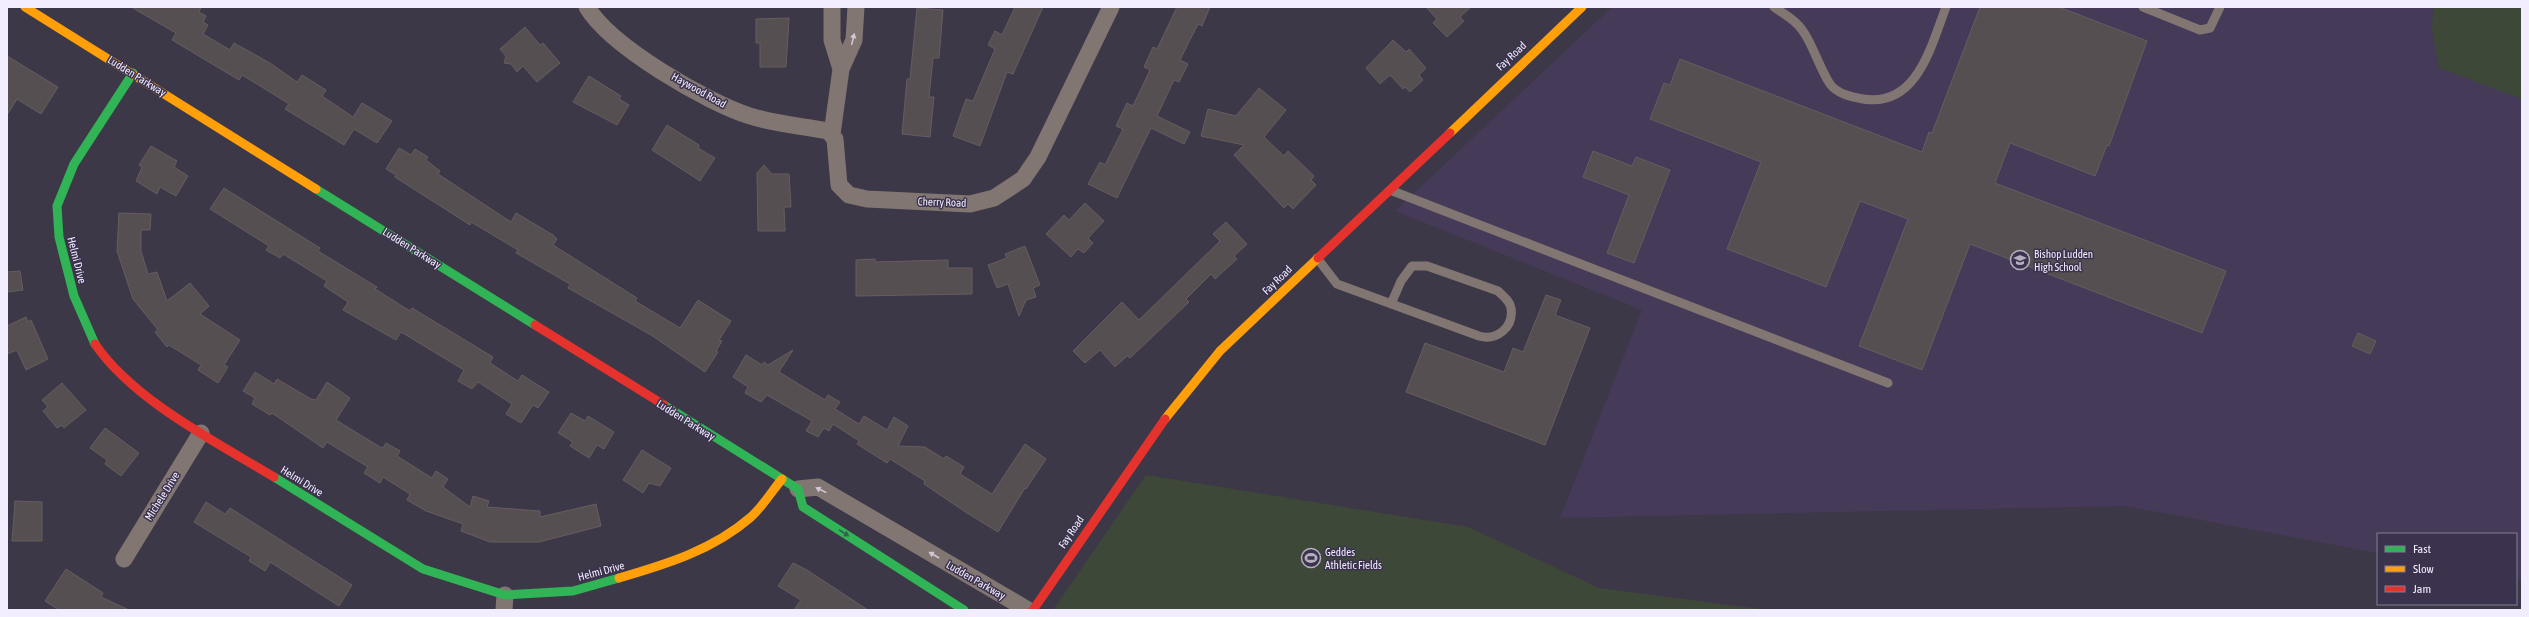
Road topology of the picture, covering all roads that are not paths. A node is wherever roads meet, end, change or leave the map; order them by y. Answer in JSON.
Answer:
{"nodes":[{"id":1,"x":25,"y":7,"type":"edge"},
{"id":2,"x":587,"y":7,"type":"edge"},
{"id":3,"x":832,"y":7,"type":"edge"},
{"id":4,"x":856,"y":7,"type":"edge"},
{"id":5,"x":1111,"y":7,"type":"edge"},
{"id":6,"x":1582,"y":7,"type":"edge"},
{"id":7,"x":1774,"y":7,"type":"edge"},
{"id":8,"x":1946,"y":7,"type":"edge"},
{"id":9,"x":2142,"y":7,"type":"edge"},
{"id":10,"x":2220,"y":7,"type":"edge"},
{"id":11,"x":841,"y":69,"type":"junction"},
{"id":12,"x":133,"y":73,"type":"junction"},
{"id":13,"x":832,"y":134,"type":"junction"},
{"id":14,"x":1389,"y":190,"type":"junction"},
{"id":15,"x":1317,"y":258,"type":"junction"},
{"id":16,"x":1391,"y":304,"type":"junction"},
{"id":17,"x":1888,"y":383,"type":"dead end"},
{"id":18,"x":201,"y":433,"type":"junction"},
{"id":19,"x":782,"y":480,"type":"junction"},
{"id":20,"x":798,"y":490,"type":"junction"},
{"id":21,"x":124,"y":559,"type":"dead end"},
{"id":22,"x":504,"y":603,"type":"edge"},
{"id":23,"x":964,"y":610,"type":"edge"},
{"id":24,"x":1028,"y":610,"type":"edge"},
{"id":25,"x":1034,"y":610,"type":"edge"}],
"edges":[{"from":1,"to":12,"type":"street","name":"Ludden Parkway"},
{"from":2,"to":13,"type":"street","name":"Haywood Road"},
{"from":3,"to":11,"type":"street"},
{"from":11,"to":4,"type":"street","one_way":true},
{"from":5,"to":13,"type":"street","name":"Cherry Road"},
{"from":6,"to":14,"type":"street","name":"Fay Road"},
{"from":7,"to":8,"type":"lane"},
{"from":9,"to":10,"type":"lane"},
{"from":11,"to":13,"type":"street"},
{"from":12,"to":18,"type":"street","name":"Helmi Drive"},
{"from":12,"to":19,"type":"street","name":"Ludden Parkway"},
{"from":14,"to":15,"type":"street","name":"Fay Road"},
{"from":14,"to":17,"type":"lane"},
{"from":15,"to":16,"type":"lane"},
{"from":15,"to":25,"type":"street","name":"Fay Road"},
{"from":16,"to":16,"type":"lane"},
{"from":18,"to":21,"type":"street","name":"Michele Drive"},
{"from":18,"to":22,"type":"street","name":"Helmi Drive"},
{"from":19,"to":20,"type":"street","name":"Ludden Parkway"},
{"from":19,"to":22,"type":"street","name":"Helmi Drive"},
{"from":20,"to":23,"type":"street","one_way":true},
{"from":24,"to":20,"type":"street","name":"Ludden Parkway","one_way":true}]}
